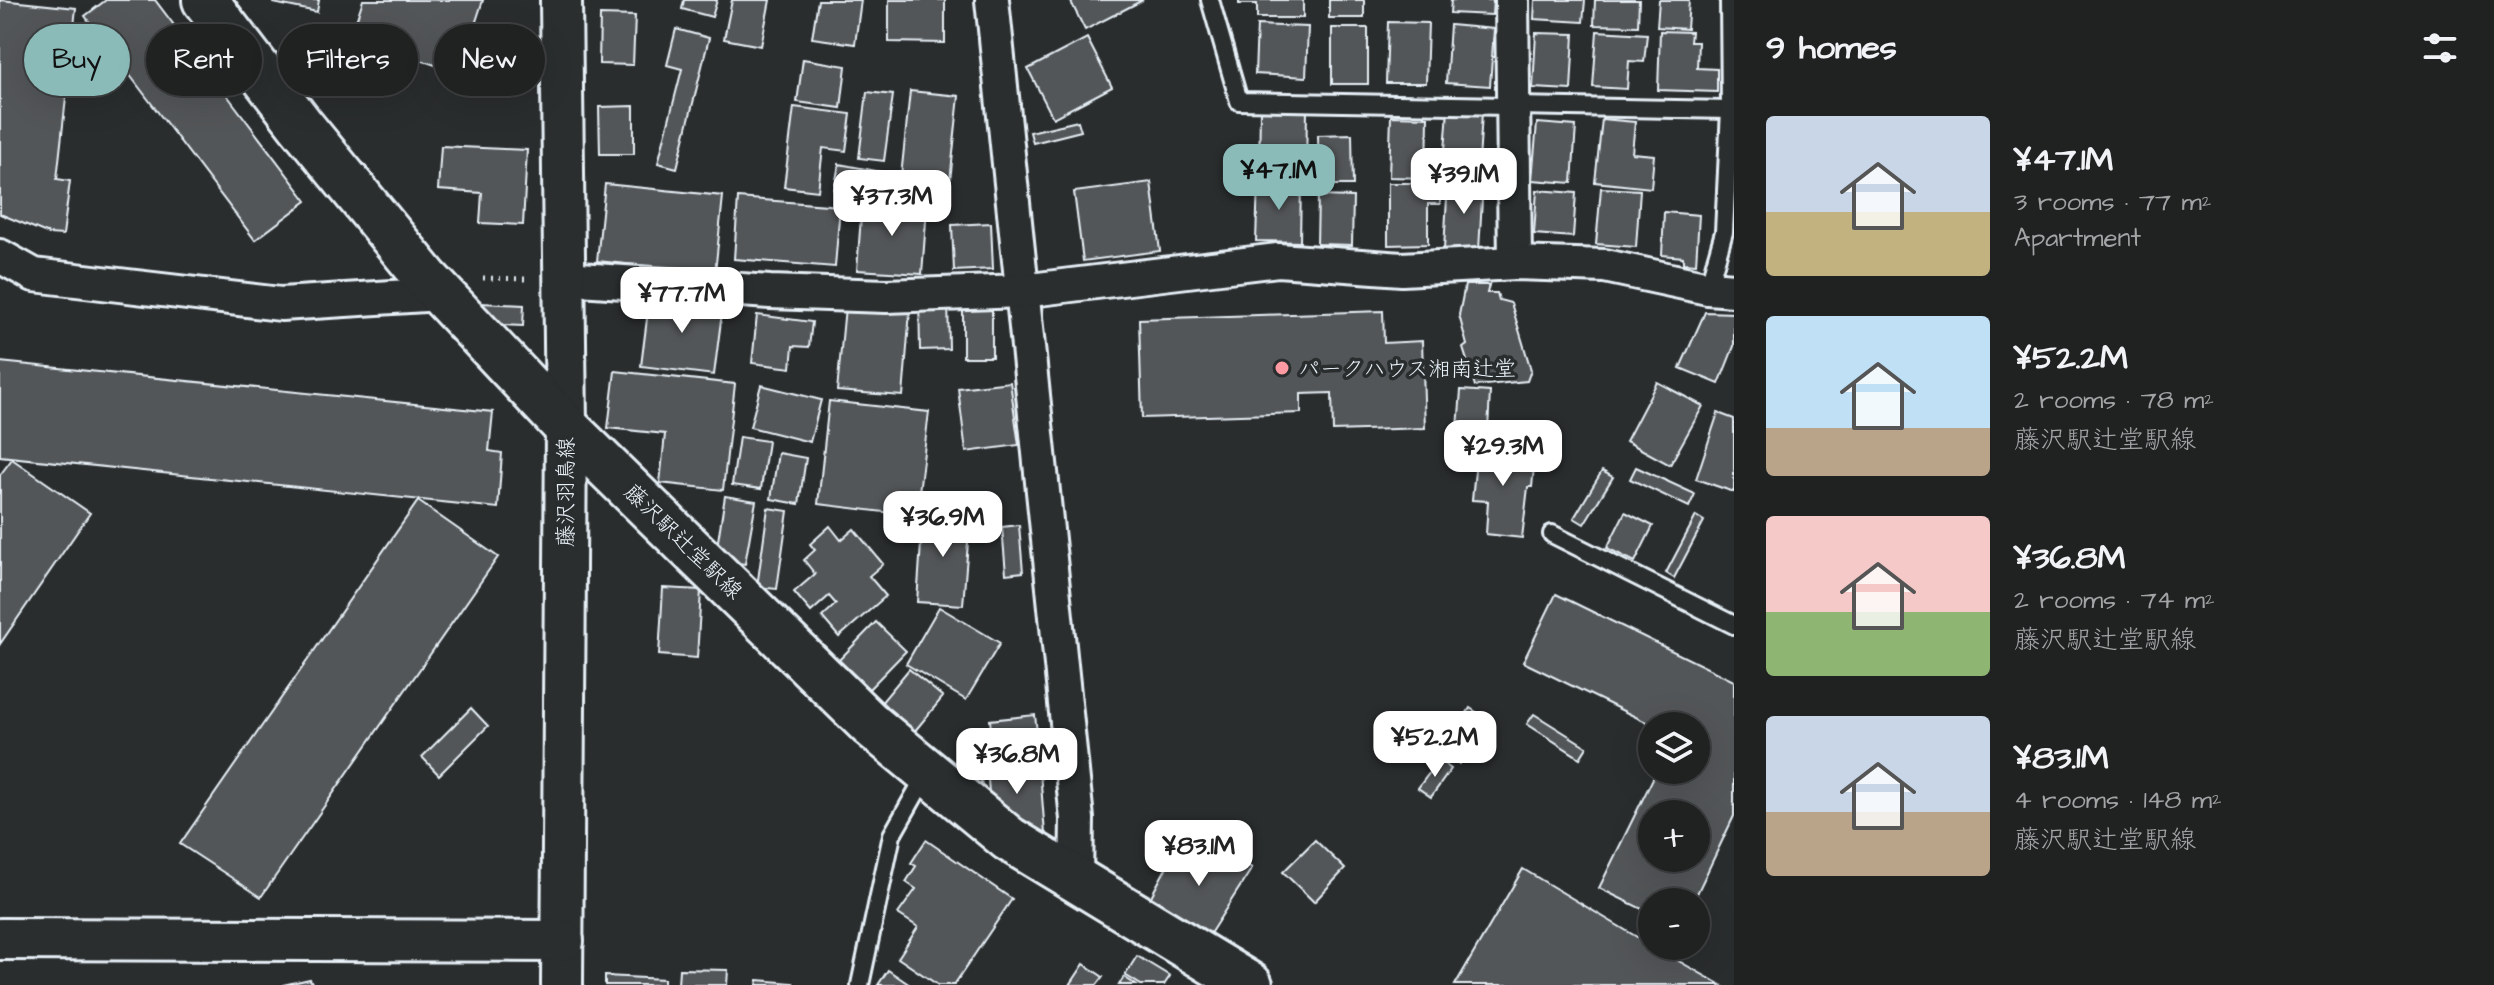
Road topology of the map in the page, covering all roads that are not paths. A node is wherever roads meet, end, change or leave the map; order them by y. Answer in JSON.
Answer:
{"nodes":[{"id":1,"x":205,"y":0,"type":"edge"},
{"id":2,"x":561,"y":0,"type":"edge"},
{"id":3,"x":992,"y":0,"type":"edge"},
{"id":4,"x":1210,"y":0,"type":"edge"},
{"id":5,"x":1512,"y":0,"type":"edge"},
{"id":6,"x":1729,"y":0,"type":"edge"},
{"id":7,"x":1514,"y":108,"type":"junction"},
{"id":8,"x":1730,"y":110,"type":"junction"},
{"id":9,"x":0,"y":256,"type":"edge"},
{"id":10,"x":1515,"y":263,"type":"junction"},
{"id":11,"x":565,"y":278,"type":"junction"},
{"id":12,"x":1721,"y":289,"type":"edge"},
{"id":13,"x":1022,"y":291,"type":"junction"},
{"id":14,"x":441,"y":294,"type":"junction"},
{"id":15,"x":566,"y":427,"type":"junction"},
{"id":16,"x":1552,"y":534,"type":"dead end"},
{"id":17,"x":1734,"y":625,"type":"edge"},
{"id":18,"x":927,"y":773,"type":"junction"},
{"id":19,"x":1076,"y":879,"type":"junction"},
{"id":20,"x":0,"y":939,"type":"edge"},
{"id":21,"x":563,"y":941,"type":"junction"},
{"id":22,"x":1224,"y":974,"type":"edge"},
{"id":23,"x":562,"y":985,"type":"edge"},
{"id":24,"x":860,"y":985,"type":"edge"}],
"edges":[{"from":1,"to":14,"type":"main road","name":"藤沢駅辻堂駅線"},
{"from":2,"to":11,"type":"street","name":"藤沢羽鳥線"},
{"from":3,"to":13,"type":"street"},
{"from":4,"to":7,"type":"lane"},
{"from":5,"to":7,"type":"street"},
{"from":6,"to":8,"type":"lane"},
{"from":7,"to":8,"type":"lane"},
{"from":7,"to":10,"type":"street"},
{"from":8,"to":12,"type":"lane"},
{"from":9,"to":14,"type":"street"},
{"from":10,"to":12,"type":"street"},
{"from":10,"to":13,"type":"street"},
{"from":11,"to":13,"type":"street"},
{"from":11,"to":15,"type":"street","name":"藤沢羽鳥線"},
{"from":13,"to":19,"type":"street"},
{"from":14,"to":15,"type":"main road","name":"藤沢駅辻堂駅線"},
{"from":15,"to":18,"type":"main road","name":"藤沢駅辻堂駅線"},
{"from":15,"to":21,"type":"street","name":"藤沢羽鳥線"},
{"from":16,"to":17,"type":"lane"},
{"from":18,"to":19,"type":"main road","name":"藤沢駅辻堂駅線"},
{"from":18,"to":24,"type":"lane"},
{"from":19,"to":22,"type":"main road","name":"藤沢駅辻堂駅線"},
{"from":20,"to":21,"type":"street"},
{"from":21,"to":23,"type":"street","name":"藤沢羽鳥線"}]}
